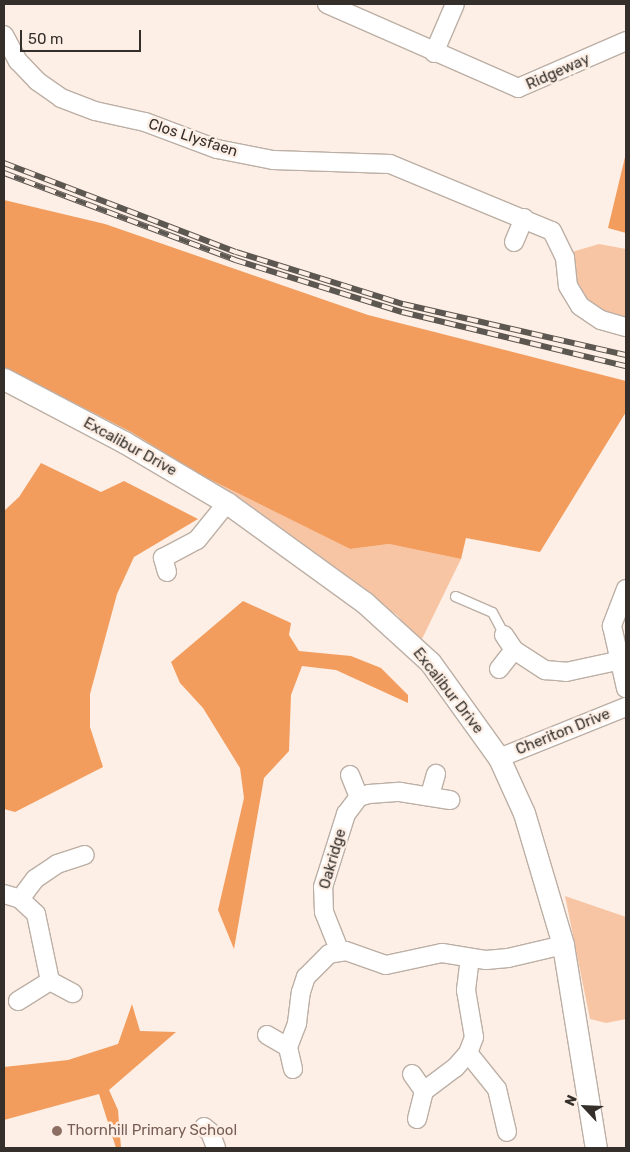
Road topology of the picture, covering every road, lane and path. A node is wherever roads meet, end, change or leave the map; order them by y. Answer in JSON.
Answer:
{"nodes":[{"id":1,"x":327,"y":4,"type":"edge"},
{"id":2,"x":455,"y":4,"type":"edge"},
{"id":3,"x":4,"y":35,"type":"edge"},
{"id":4,"x":626,"y":41,"type":"edge"},
{"id":5,"x":434,"y":53,"type":"junction"},
{"id":6,"x":524,"y":218,"type":"junction"},
{"id":7,"x":514,"y":242,"type":"dead end"},
{"id":8,"x":626,"y":327,"type":"edge"},
{"id":9,"x":4,"y":379,"type":"edge"},
{"id":10,"x":227,"y":504,"type":"junction"},
{"id":11,"x":167,"y":572,"type":"dead end"},
{"id":12,"x":626,"y":589,"type":"edge"},
{"id":13,"x":455,"y":596,"type":"dead end"},
{"id":14,"x":509,"y":642,"type":"junction"},
{"id":15,"x":617,"y":661,"type":"junction"},
{"id":16,"x":499,"y":669,"type":"dead end"},
{"id":17,"x":626,"y":688,"type":"edge"},
{"id":18,"x":626,"y":707,"type":"edge"},
{"id":19,"x":499,"y":758,"type":"junction"},
{"id":20,"x":436,"y":774,"type":"dead end"},
{"id":21,"x":350,"y":775,"type":"dead end"},
{"id":22,"x":430,"y":795,"type":"junction"},
{"id":23,"x":359,"y":797,"type":"junction"},
{"id":24,"x":450,"y":800,"type":"dead end"},
{"id":25,"x":85,"y":855,"type":"dead end"},
{"id":26,"x":12,"y":896,"type":"edge"},
{"id":27,"x":563,"y":945,"type":"junction"},
{"id":28,"x":340,"y":952,"type":"junction"},
{"id":29,"x":470,"y":958,"type":"junction"},
{"id":30,"x":50,"y":981,"type":"junction"},
{"id":31,"x":73,"y":993,"type":"dead end"},
{"id":32,"x":18,"y":1001,"type":"dead end"},
{"id":33,"x":267,"y":1035,"type":"dead end"},
{"id":34,"x":288,"y":1047,"type":"junction"},
{"id":35,"x":468,"y":1053,"type":"junction"},
{"id":36,"x":293,"y":1069,"type":"dead end"},
{"id":37,"x":412,"y":1074,"type":"dead end"},
{"id":38,"x":424,"y":1090,"type":"junction"},
{"id":39,"x":417,"y":1119,"type":"dead end"},
{"id":40,"x":204,"y":1127,"type":"dead end"},
{"id":41,"x":507,"y":1132,"type":"dead end"},
{"id":42,"x":216,"y":1148,"type":"edge"},
{"id":43,"x":596,"y":1148,"type":"edge"}],
"edges":[{"from":1,"to":5,"type":"street","name":"Ridgeway"},
{"from":2,"to":5,"type":"street"},
{"from":3,"to":6,"type":"street","name":"Clos Llysfaen"},
{"from":4,"to":5,"type":"street","name":"Ridgeway"},
{"from":6,"to":7,"type":"street"},
{"from":6,"to":8,"type":"street","name":"Clos Llysfaen"},
{"from":9,"to":10,"type":"street","name":"Excalibur Drive"},
{"from":10,"to":11,"type":"street"},
{"from":10,"to":19,"type":"street","name":"Excalibur Drive"},
{"from":12,"to":15,"type":"street"},
{"from":13,"to":14,"type":"lane"},
{"from":14,"to":15,"type":"street"},
{"from":14,"to":16,"type":"street"},
{"from":15,"to":17,"type":"street"},
{"from":18,"to":19,"type":"street","name":"Cheriton Drive"},
{"from":19,"to":27,"type":"street","name":"Excalibur Drive"},
{"from":20,"to":22,"type":"street"},
{"from":21,"to":23,"type":"street"},
{"from":22,"to":23,"type":"street"},
{"from":22,"to":24,"type":"street"},
{"from":23,"to":28,"type":"street","name":"Oakridge"},
{"from":25,"to":26,"type":"street"},
{"from":26,"to":30,"type":"street"},
{"from":27,"to":29,"type":"street"},
{"from":27,"to":43,"type":"street","name":"Excalibur Drive"},
{"from":28,"to":29,"type":"street"},
{"from":28,"to":34,"type":"street"},
{"from":29,"to":35,"type":"street"},
{"from":30,"to":31,"type":"street"},
{"from":30,"to":32,"type":"street"},
{"from":33,"to":34,"type":"street"},
{"from":34,"to":36,"type":"street"},
{"from":35,"to":38,"type":"street"},
{"from":35,"to":41,"type":"street"},
{"from":37,"to":38,"type":"street"},
{"from":38,"to":39,"type":"street"},
{"from":40,"to":42,"type":"street"}]}
